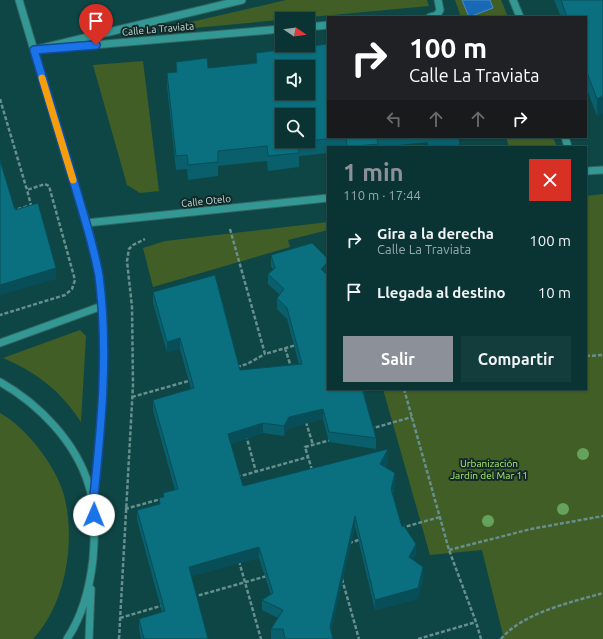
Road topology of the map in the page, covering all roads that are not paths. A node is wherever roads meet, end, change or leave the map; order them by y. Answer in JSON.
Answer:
{"nodes":[{"id":1,"x":19,"y":0,"type":"edge"},
{"id":2,"x":242,"y":0,"type":"edge"},
{"id":3,"x":438,"y":0,"type":"edge"},
{"id":4,"x":513,"y":0,"type":"edge"},
{"id":5,"x":434,"y":16,"type":"edge"},
{"id":6,"x":520,"y":16,"type":"edge"},
{"id":7,"x":327,"y":26,"type":"edge"},
{"id":8,"x":315,"y":27,"type":"edge"},
{"id":9,"x":275,"y":30,"type":"edge"},
{"id":10,"x":34,"y":50,"type":"junction"},
{"id":11,"x":603,"y":170,"type":"edge"},
{"id":12,"x":587,"y":172,"type":"edge"},
{"id":13,"x":327,"y":198,"type":"edge"},
{"id":14,"x":86,"y":223,"type":"junction"},
{"id":15,"x":102,"y":306,"type":"junction"},
{"id":16,"x":0,"y":343,"type":"edge"},
{"id":17,"x":0,"y":382,"type":"edge"},
{"id":18,"x":93,"y":505,"type":"junction"},
{"id":19,"x":92,"y":570,"type":"junction"},
{"id":20,"x":67,"y":639,"type":"edge"},
{"id":21,"x":89,"y":639,"type":"edge"}],
"edges":[{"from":1,"to":10,"type":"street"},
{"from":2,"to":10,"type":"street","name":"Calle La Traviata"},
{"from":3,"to":5,"type":"street"},
{"from":4,"to":6,"type":"street"},
{"from":7,"to":8,"type":"street"},
{"from":9,"to":10,"type":"street","name":"Calle La Traviata"},
{"from":10,"to":14,"type":"street"},
{"from":11,"to":12,"type":"street"},
{"from":13,"to":14,"type":"street","name":"Calle Otelo"},
{"from":14,"to":15,"type":"street"},
{"from":15,"to":16,"type":"street"},
{"from":15,"to":18,"type":"street"},
{"from":17,"to":18,"type":"street"},
{"from":18,"to":19,"type":"street"},
{"from":19,"to":20,"type":"street"},
{"from":19,"to":21,"type":"street"}]}
